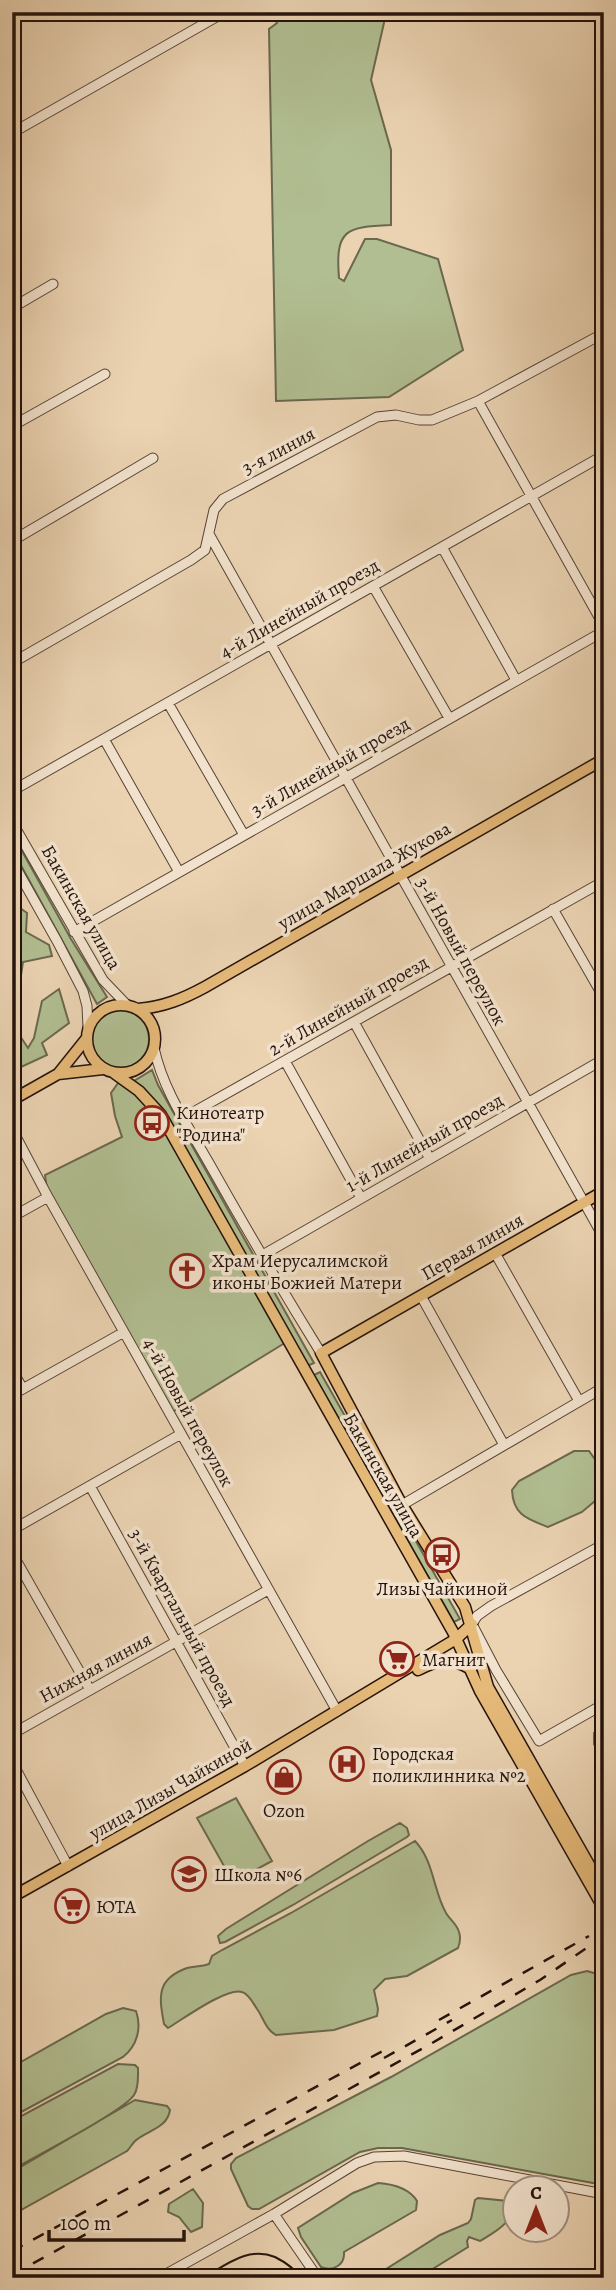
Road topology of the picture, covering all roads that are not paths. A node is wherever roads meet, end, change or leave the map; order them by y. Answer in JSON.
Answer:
{"nodes":[{"id":1,"x":225,"y":12,"type":"edge"},
{"id":2,"x":12,"y":132,"type":"edge"},
{"id":3,"x":53,"y":285,"type":"dead end"},
{"id":4,"x":12,"y":308,"type":"edge"},
{"id":5,"x":604,"y":333,"type":"edge"},
{"id":6,"x":105,"y":374,"type":"dead end"},
{"id":7,"x":478,"y":401,"type":"junction"},
{"id":8,"x":12,"y":426,"type":"edge"},
{"id":9,"x":604,"y":455,"type":"edge"},
{"id":10,"x":153,"y":458,"type":"dead end"},
{"id":11,"x":531,"y":496,"type":"junction"},
{"id":12,"x":209,"y":534,"type":"junction"},
{"id":13,"x":12,"y":541,"type":"edge"},
{"id":14,"x":442,"y":547,"type":"junction"},
{"id":15,"x":373,"y":586,"type":"junction"},
{"id":16,"x":604,"y":628,"type":"edge"},
{"id":17,"x":271,"y":644,"type":"junction"},
{"id":18,"x":12,"y":663,"type":"edge"},
{"id":19,"x":516,"y":680,"type":"junction"},
{"id":20,"x":168,"y":703,"type":"junction"},
{"id":21,"x":449,"y":718,"type":"junction"},
{"id":22,"x":104,"y":739,"type":"junction"},
{"id":23,"x":604,"y":759,"type":"edge"},
{"id":24,"x":346,"y":778,"type":"junction"},
{"id":25,"x":12,"y":791,"type":"edge"},
{"id":26,"x":12,"y":822,"type":"edge"},
{"id":27,"x":244,"y":835,"type":"junction"},
{"id":28,"x":12,"y":861,"type":"edge"},
{"id":29,"x":179,"y":872,"type":"junction"},
{"id":30,"x":400,"y":875,"type":"junction"},
{"id":31,"x":604,"y":881,"type":"edge"},
{"id":32,"x":553,"y":909,"type":"junction"},
{"id":33,"x":74,"y":932,"type":"junction"},
{"id":34,"x":451,"y":967,"type":"junction"},
{"id":35,"x":604,"y":998,"type":"edge"},
{"id":36,"x":132,"y":1007,"type":"junction"},
{"id":37,"x":354,"y":1022,"type":"junction"},
{"id":38,"x":87,"y":1033,"type":"junction"},
{"id":39,"x":154,"y":1048,"type":"junction"},
{"id":40,"x":604,"y":1059,"type":"edge"},
{"id":41,"x":285,"y":1060,"type":"junction"},
{"id":42,"x":109,"y":1071,"type":"junction"},
{"id":43,"x":58,"y":1074,"type":"junction"},
{"id":44,"x":12,"y":1100,"type":"edge"},
{"id":45,"x":528,"y":1103,"type":"junction"},
{"id":46,"x":183,"y":1118,"type":"junction"},
{"id":47,"x":12,"y":1129,"type":"edge"},
{"id":48,"x":430,"y":1159,"type":"junction"},
{"id":49,"x":604,"y":1191,"type":"edge"},
{"id":50,"x":48,"y":1196,"type":"junction"},
{"id":51,"x":361,"y":1198,"type":"junction"},
{"id":52,"x":584,"y":1202,"type":"junction"},
{"id":53,"x":12,"y":1217,"type":"edge"},
{"id":54,"x":604,"y":1238,"type":"edge"},
{"id":55,"x":495,"y":1253,"type":"junction"},
{"id":56,"x":261,"y":1255,"type":"junction"},
{"id":57,"x":421,"y":1296,"type":"junction"},
{"id":58,"x":124,"y":1332,"type":"junction"},
{"id":59,"x":321,"y":1353,"type":"junction"},
{"id":60,"x":12,"y":1370,"type":"edge"},
{"id":61,"x":604,"y":1387,"type":"edge"},
{"id":62,"x":23,"y":1389,"type":"junction"},
{"id":63,"x":12,"y":1395,"type":"edge"},
{"id":64,"x":579,"y":1401,"type":"junction"},
{"id":65,"x":181,"y":1434,"type":"junction"},
{"id":66,"x":504,"y":1445,"type":"junction"},
{"id":67,"x":90,"y":1486,"type":"junction"},
{"id":68,"x":402,"y":1505,"type":"junction"},
{"id":69,"x":12,"y":1530,"type":"edge"},
{"id":70,"x":604,"y":1544,"type":"edge"},
{"id":71,"x":12,"y":1553,"type":"edge"},
{"id":72,"x":268,"y":1590,"type":"junction"},
{"id":73,"x":472,"y":1624,"type":"junction"},
{"id":74,"x":456,"y":1639,"type":"junction"},
{"id":75,"x":176,"y":1642,"type":"junction"},
{"id":76,"x":496,"y":1670,"type":"junction"},
{"id":77,"x":477,"y":1675,"type":"junction"},
{"id":78,"x":90,"y":1690,"type":"junction"},
{"id":79,"x":604,"y":1704,"type":"edge"},
{"id":80,"x":340,"y":1709,"type":"junction"},
{"id":81,"x":12,"y":1734,"type":"edge"},
{"id":82,"x":12,"y":1762,"type":"edge"},
{"id":83,"x":245,"y":1766,"type":"junction"},
{"id":84,"x":68,"y":1866,"type":"junction"},
{"id":85,"x":598,"y":1887,"type":"edge"},
{"id":86,"x":12,"y":1898,"type":"edge"},
{"id":87,"x":604,"y":1909,"type":"edge"},
{"id":88,"x":604,"y":2194,"type":"edge"},
{"id":89,"x":274,"y":2214,"type":"junction"},
{"id":90,"x":159,"y":2278,"type":"edge"},
{"id":91,"x":317,"y":2278,"type":"edge"}],
"edges":[{"from":1,"to":2,"type":"street"},
{"from":3,"to":4,"type":"street"},
{"from":5,"to":7,"type":"street","name":"3-я линия"},
{"from":6,"to":8,"type":"street"},
{"from":7,"to":11,"type":"street"},
{"from":7,"to":12,"type":"street","name":"3-я линия"},
{"from":9,"to":11,"type":"street","name":"4-й Линейный проезд"},
{"from":10,"to":13,"type":"street"},
{"from":11,"to":14,"type":"street","name":"4-й Линейный проезд"},
{"from":11,"to":16,"type":"street"},
{"from":12,"to":17,"type":"street","name":"3-й Новый переулок"},
{"from":12,"to":18,"type":"street","name":"3-я линия"},
{"from":14,"to":15,"type":"street","name":"4-й Линейный проезд"},
{"from":14,"to":19,"type":"street"},
{"from":15,"to":17,"type":"street","name":"4-й Линейный проезд"},
{"from":15,"to":21,"type":"street"},
{"from":16,"to":19,"type":"street","name":"3-й Линейный проезд"},
{"from":17,"to":20,"type":"street","name":"4-й Линейный проезд"},
{"from":17,"to":24,"type":"street","name":"3-й Новый переулок"},
{"from":19,"to":21,"type":"street","name":"3-й Линейный проезд"},
{"from":20,"to":22,"type":"street","name":"4-й Линейный проезд"},
{"from":20,"to":27,"type":"street"},
{"from":21,"to":24,"type":"street","name":"3-й Линейный проезд"},
{"from":22,"to":25,"type":"street","name":"4-й Линейный проезд"},
{"from":22,"to":29,"type":"street"},
{"from":23,"to":30,"type":"main road","name":"улица Маршала Жукова"},
{"from":24,"to":27,"type":"street","name":"3-й Линейный проезд"},
{"from":24,"to":30,"type":"street","name":"3-й Новый переулок"},
{"from":26,"to":33,"type":"street","name":"Бакинская улица"},
{"from":27,"to":29,"type":"street","name":"3-й Линейный проезд"},
{"from":28,"to":38,"type":"street","name":"Бакинская улица"},
{"from":29,"to":33,"type":"street","name":"3-й Линейный проезд"},
{"from":30,"to":34,"type":"street","name":"3-й Новый переулок"},
{"from":30,"to":36,"type":"main road","name":"улица Маршала Жукова"},
{"from":31,"to":32,"type":"street","name":"2-й Линейный проезд"},
{"from":32,"to":34,"type":"street","name":"2-й Линейный проезд"},
{"from":32,"to":35,"type":"street"},
{"from":33,"to":36,"type":"street","name":"Бакинская улица"},
{"from":34,"to":37,"type":"street","name":"2-й Линейный проезд"},
{"from":34,"to":45,"type":"street","name":"3-й Новый переулок"},
{"from":36,"to":38,"type":"main road"},
{"from":36,"to":39,"type":"main road"},
{"from":37,"to":41,"type":"street","name":"2-й Линейный проезд"},
{"from":37,"to":48,"type":"street"},
{"from":38,"to":42,"type":"main road"},
{"from":38,"to":43,"type":"main road"},
{"from":39,"to":42,"type":"main road"},
{"from":39,"to":46,"type":"street","name":"Бакинская улица"},
{"from":40,"to":45,"type":"street","name":"1-й Линейный проезд"},
{"from":41,"to":46,"type":"street","name":"2-й Линейный проезд"},
{"from":41,"to":51,"type":"street"},
{"from":42,"to":43,"type":"main road"},
{"from":42,"to":74,"type":"main road","name":"Бакинская улица"},
{"from":43,"to":44,"type":"main road"},
{"from":45,"to":48,"type":"street","name":"1-й Линейный проезд"},
{"from":45,"to":52,"type":"street","name":"3-й Новый переулок"},
{"from":46,"to":56,"type":"street","name":"Бакинская улица"},
{"from":47,"to":50,"type":"street","name":"4-й Новый переулок"},
{"from":48,"to":51,"type":"street","name":"1-й Линейный проезд"},
{"from":49,"to":52,"type":"main road","name":"Первая линия"},
{"from":50,"to":53,"type":"street"},
{"from":50,"to":58,"type":"street","name":"4-й Новый переулок"},
{"from":51,"to":56,"type":"street","name":"1-й Линейный проезд"},
{"from":52,"to":54,"type":"street","name":"3-й Новый переулок"},
{"from":52,"to":55,"type":"main road","name":"Первая линия"},
{"from":55,"to":57,"type":"main road","name":"Первая линия"},
{"from":55,"to":64,"type":"street"},
{"from":56,"to":59,"type":"street","name":"Бакинская улица"},
{"from":57,"to":59,"type":"main road","name":"Первая линия"},
{"from":57,"to":66,"type":"street"},
{"from":58,"to":62,"type":"street"},
{"from":58,"to":65,"type":"street","name":"4-й Новый переулок"},
{"from":59,"to":68,"type":"main road","name":"Бакинская улица"},
{"from":60,"to":62,"type":"street"},
{"from":61,"to":64,"type":"street"},
{"from":62,"to":63,"type":"street"},
{"from":64,"to":66,"type":"street"},
{"from":65,"to":67,"type":"street"},
{"from":65,"to":72,"type":"street","name":"4-й Новый переулок"},
{"from":66,"to":68,"type":"street"},
{"from":67,"to":69,"type":"street"},
{"from":67,"to":75,"type":"street","name":"3-й Квартальный проезд"},
{"from":68,"to":73,"type":"main road","name":"Бакинская улица"},
{"from":70,"to":73,"type":"street","name":"улица Лизы Чайкиной"},
{"from":71,"to":78,"type":"street"},
{"from":72,"to":75,"type":"street","name":"Нижняя линия"},
{"from":72,"to":80,"type":"street","name":"4-й Новый переулок"},
{"from":73,"to":74,"type":"main road","name":"улица Лизы Чайкиной"},
{"from":73,"to":76,"type":"street"},
{"from":73,"to":77,"type":"main road","name":"Бакинская улица"},
{"from":74,"to":77,"type":"main road","name":"Бакинская улица"},
{"from":74,"to":80,"type":"main road","name":"улица Лизы Чайкиной"},
{"from":75,"to":78,"type":"street","name":"Нижняя линия"},
{"from":75,"to":83,"type":"street","name":"3-й Квартальный проезд"},
{"from":76,"to":77,"type":"street"},
{"from":76,"to":79,"type":"street"},
{"from":77,"to":80,"type":"main road","name":"улица Лизы Чайкиной"},
{"from":77,"to":85,"type":"main road","name":"Бакинская улица"},
{"from":78,"to":81,"type":"street","name":"Нижняя линия"},
{"from":80,"to":83,"type":"main road","name":"улица Лизы Чайкиной"},
{"from":82,"to":84,"type":"street"},
{"from":83,"to":84,"type":"main road","name":"улица Лизы Чайкиной"},
{"from":84,"to":86,"type":"main road","name":"улица Лизы Чайкиной"},
{"from":85,"to":87,"type":"main road","name":"Бакинская улица"},
{"from":88,"to":89,"type":"street"},
{"from":89,"to":90,"type":"street"},
{"from":89,"to":91,"type":"street"}]}
